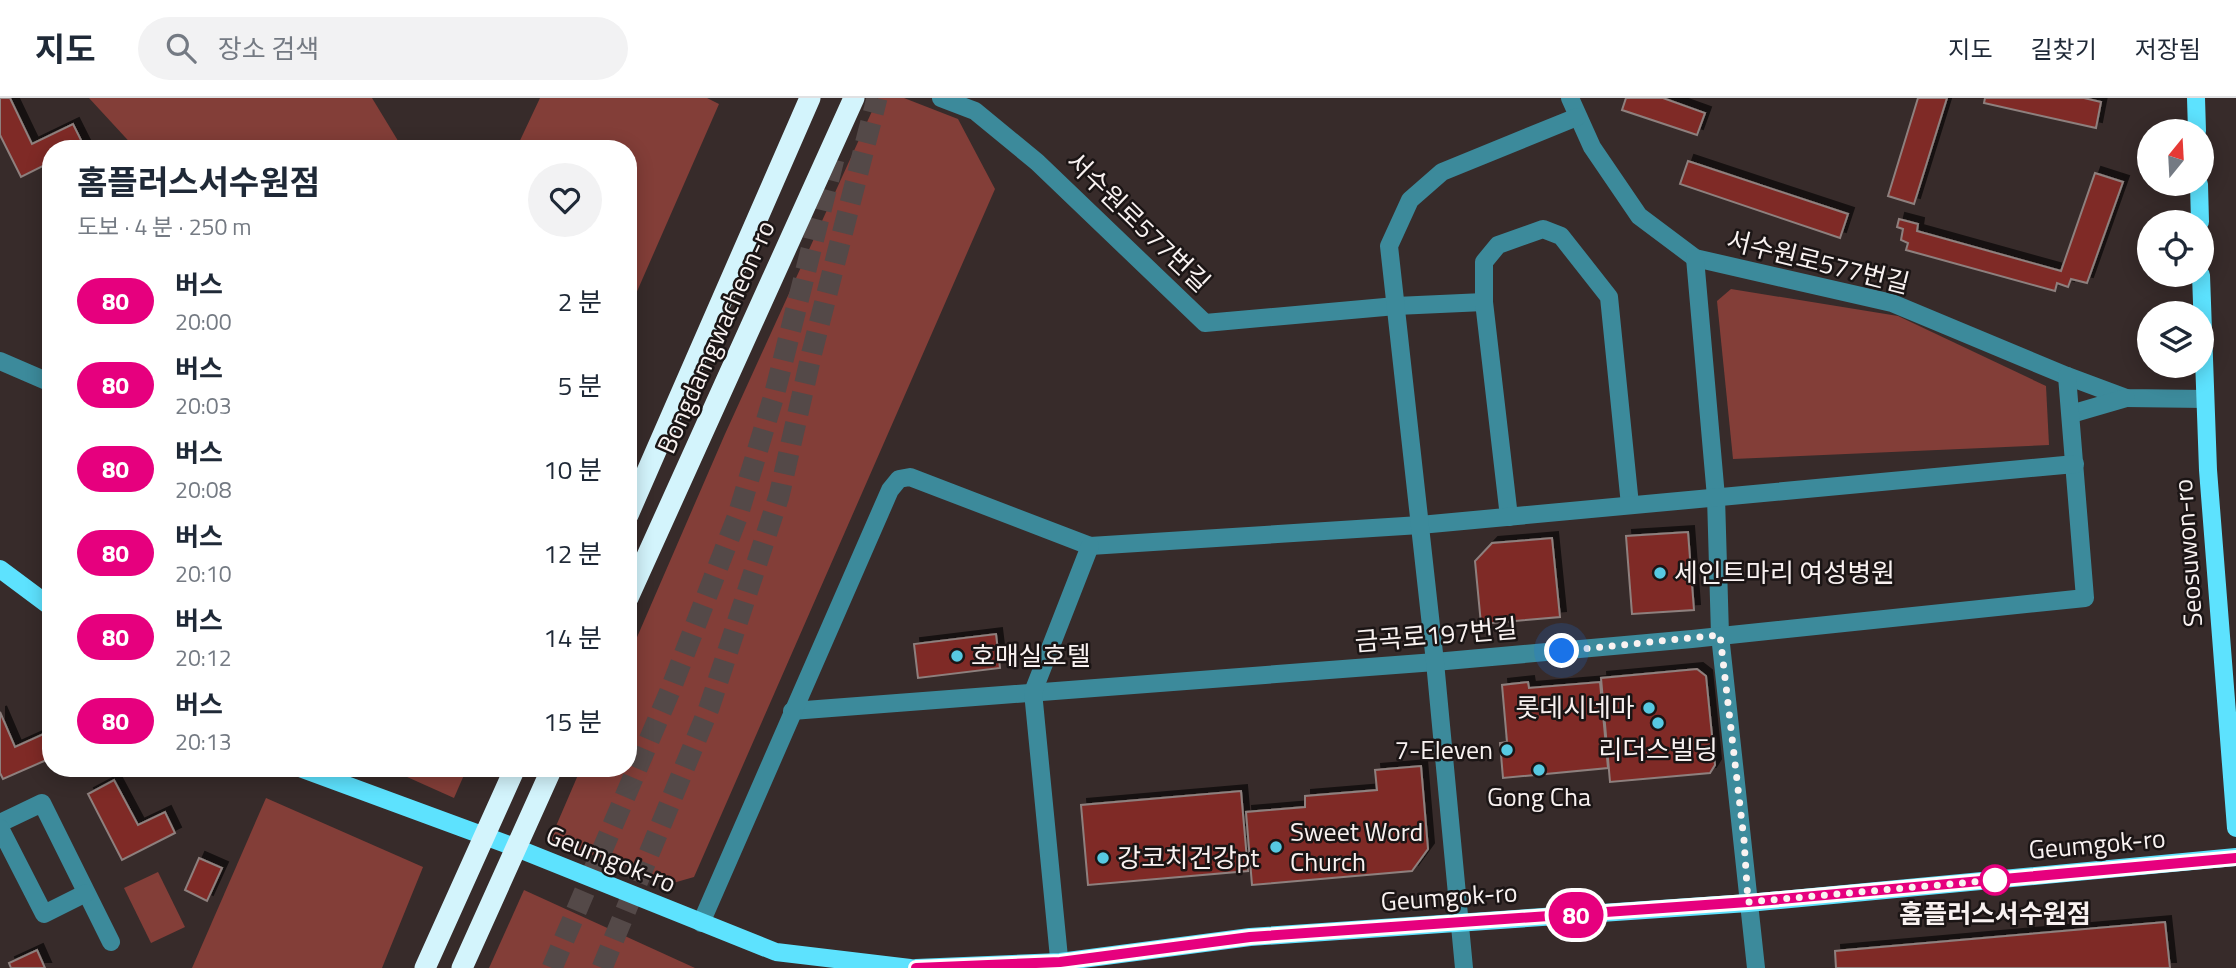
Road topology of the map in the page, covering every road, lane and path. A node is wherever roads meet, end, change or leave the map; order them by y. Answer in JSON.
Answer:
{"nodes":[{"id":1,"x":810,"y":98,"type":"edge"},
{"id":2,"x":941,"y":98,"type":"edge"},
{"id":3,"x":1570,"y":98,"type":"edge"},
{"id":4,"x":2196,"y":98,"type":"edge"},
{"id":5,"x":853,"y":102,"type":"edge"},
{"id":6,"x":1577,"y":117,"type":"junction"},
{"id":7,"x":2197,"y":119,"type":"edge"},
{"id":8,"x":1695,"y":258,"type":"junction"},
{"id":9,"x":2201,"y":287,"type":"edge"},
{"id":10,"x":1484,"y":302,"type":"junction"},
{"id":11,"x":1396,"y":306,"type":"junction"},
{"id":12,"x":0,"y":361,"type":"edge"},
{"id":13,"x":2067,"y":376,"type":"junction"},
{"id":14,"x":42,"y":379,"type":"edge"},
{"id":15,"x":2126,"y":398,"type":"junction"},
{"id":16,"x":2204,"y":399,"type":"junction"},
{"id":17,"x":2071,"y":414,"type":"junction"},
{"id":18,"x":2074,"y":464,"type":"junction"},
{"id":19,"x":637,"y":494,"type":"edge"},
{"id":20,"x":1716,"y":497,"type":"junction"},
{"id":21,"x":1630,"y":505,"type":"junction"},
{"id":22,"x":1508,"y":517,"type":"junction"},
{"id":23,"x":1420,"y":525,"type":"junction"},
{"id":24,"x":1090,"y":546,"type":"junction"},
{"id":25,"x":0,"y":569,"type":"edge"},
{"id":26,"x":637,"y":578,"type":"edge"},
{"id":27,"x":42,"y":600,"type":"edge"},
{"id":28,"x":1720,"y":635,"type":"junction"},
{"id":29,"x":1435,"y":662,"type":"junction"},
{"id":30,"x":1033,"y":692,"type":"junction"},
{"id":31,"x":792,"y":711,"type":"junction"},
{"id":32,"x":324,"y":777,"type":"edge"},
{"id":33,"x":511,"y":777,"type":"edge"},
{"id":34,"x":548,"y":777,"type":"edge"},
{"id":35,"x":0,"y":826,"type":"edge"},
{"id":36,"x":2236,"y":828,"type":"edge"},
{"id":37,"x":2236,"y":858,"type":"edge"},
{"id":38,"x":86,"y":893,"type":"junction"},
{"id":39,"x":1748,"y":902,"type":"junction"},
{"id":40,"x":1459,"y":922,"type":"junction"},
{"id":41,"x":701,"y":923,"type":"junction"},
{"id":42,"x":111,"y":942,"type":"dead end"},
{"id":43,"x":1060,"y":965,"type":"edge"},
{"id":44,"x":425,"y":968,"type":"edge"},
{"id":45,"x":462,"y":968,"type":"edge"},
{"id":46,"x":910,"y":968,"type":"edge"},
{"id":47,"x":916,"y":968,"type":"edge"},
{"id":48,"x":1464,"y":968,"type":"edge"},
{"id":49,"x":1756,"y":968,"type":"edge"}],
"edges":[{"from":1,"to":19,"type":"highway","name":"Bongdamgwacheon-ro"},
{"from":2,"to":11,"type":"street","name":"서수원로577번길"},
{"from":3,"to":6,"type":"street","name":"서수원로577번길"},
{"from":4,"to":7,"type":"main road"},
{"from":5,"to":26,"type":"highway","name":"Bongdamgwacheon-ro"},
{"from":6,"to":8,"type":"street","name":"서수원로577번길"},
{"from":6,"to":11,"type":"street"},
{"from":8,"to":13,"type":"street","name":"서수원로577번길"},
{"from":8,"to":20,"type":"street"},
{"from":9,"to":16,"type":"main road","name":"Seosuwon-ro"},
{"from":10,"to":11,"type":"street","name":"서수원로577번길"},
{"from":10,"to":21,"type":"street"},
{"from":10,"to":22,"type":"street"},
{"from":11,"to":23,"type":"street"},
{"from":12,"to":14,"type":"street"},
{"from":13,"to":15,"type":"street","name":"서수원로577번길"},
{"from":13,"to":17,"type":"street","name":"금곡로197번길"},
{"from":15,"to":16,"type":"street","name":"서수원로577번길"},
{"from":15,"to":17,"type":"street"},
{"from":16,"to":36,"type":"main road","name":"Seosuwon-ro"},
{"from":17,"to":18,"type":"street","name":"금곡로197번길"},
{"from":18,"to":20,"type":"street"},
{"from":18,"to":28,"type":"street","name":"금곡로197번길"},
{"from":20,"to":21,"type":"street"},
{"from":20,"to":28,"type":"street"},
{"from":21,"to":22,"type":"street"},
{"from":22,"to":23,"type":"street"},
{"from":23,"to":24,"type":"street"},
{"from":23,"to":29,"type":"street"},
{"from":24,"to":30,"type":"street"},
{"from":24,"to":31,"type":"street"},
{"from":25,"to":27,"type":"main road"},
{"from":28,"to":29,"type":"street","name":"금곡로197번길"},
{"from":28,"to":39,"type":"street"},
{"from":29,"to":30,"type":"street","name":"금곡로197번길"},
{"from":29,"to":40,"type":"street"},
{"from":30,"to":31,"type":"street","name":"금곡로197번길"},
{"from":30,"to":43,"type":"street"},
{"from":31,"to":41,"type":"street"},
{"from":32,"to":41,"type":"main road","name":"Geumgok-ro"},
{"from":33,"to":44,"type":"highway","bridge":true},
{"from":34,"to":45,"type":"highway","bridge":true},
{"from":35,"to":38,"type":"street"},
{"from":35,"to":38,"type":"street"},
{"from":37,"to":39,"type":"main road","name":"Geumgok-ro"},
{"from":38,"to":42,"type":"street"},
{"from":39,"to":40,"type":"main road","name":"Geumgok-ro"},
{"from":39,"to":49,"type":"street"},
{"from":40,"to":43,"type":"main road","name":"Geumgok-ro"},
{"from":40,"to":48,"type":"street"},
{"from":41,"to":46,"type":"main road","name":"Geumgok-ro"},
{"from":43,"to":47,"type":"main road","name":"Geumgok-ro"}]}
